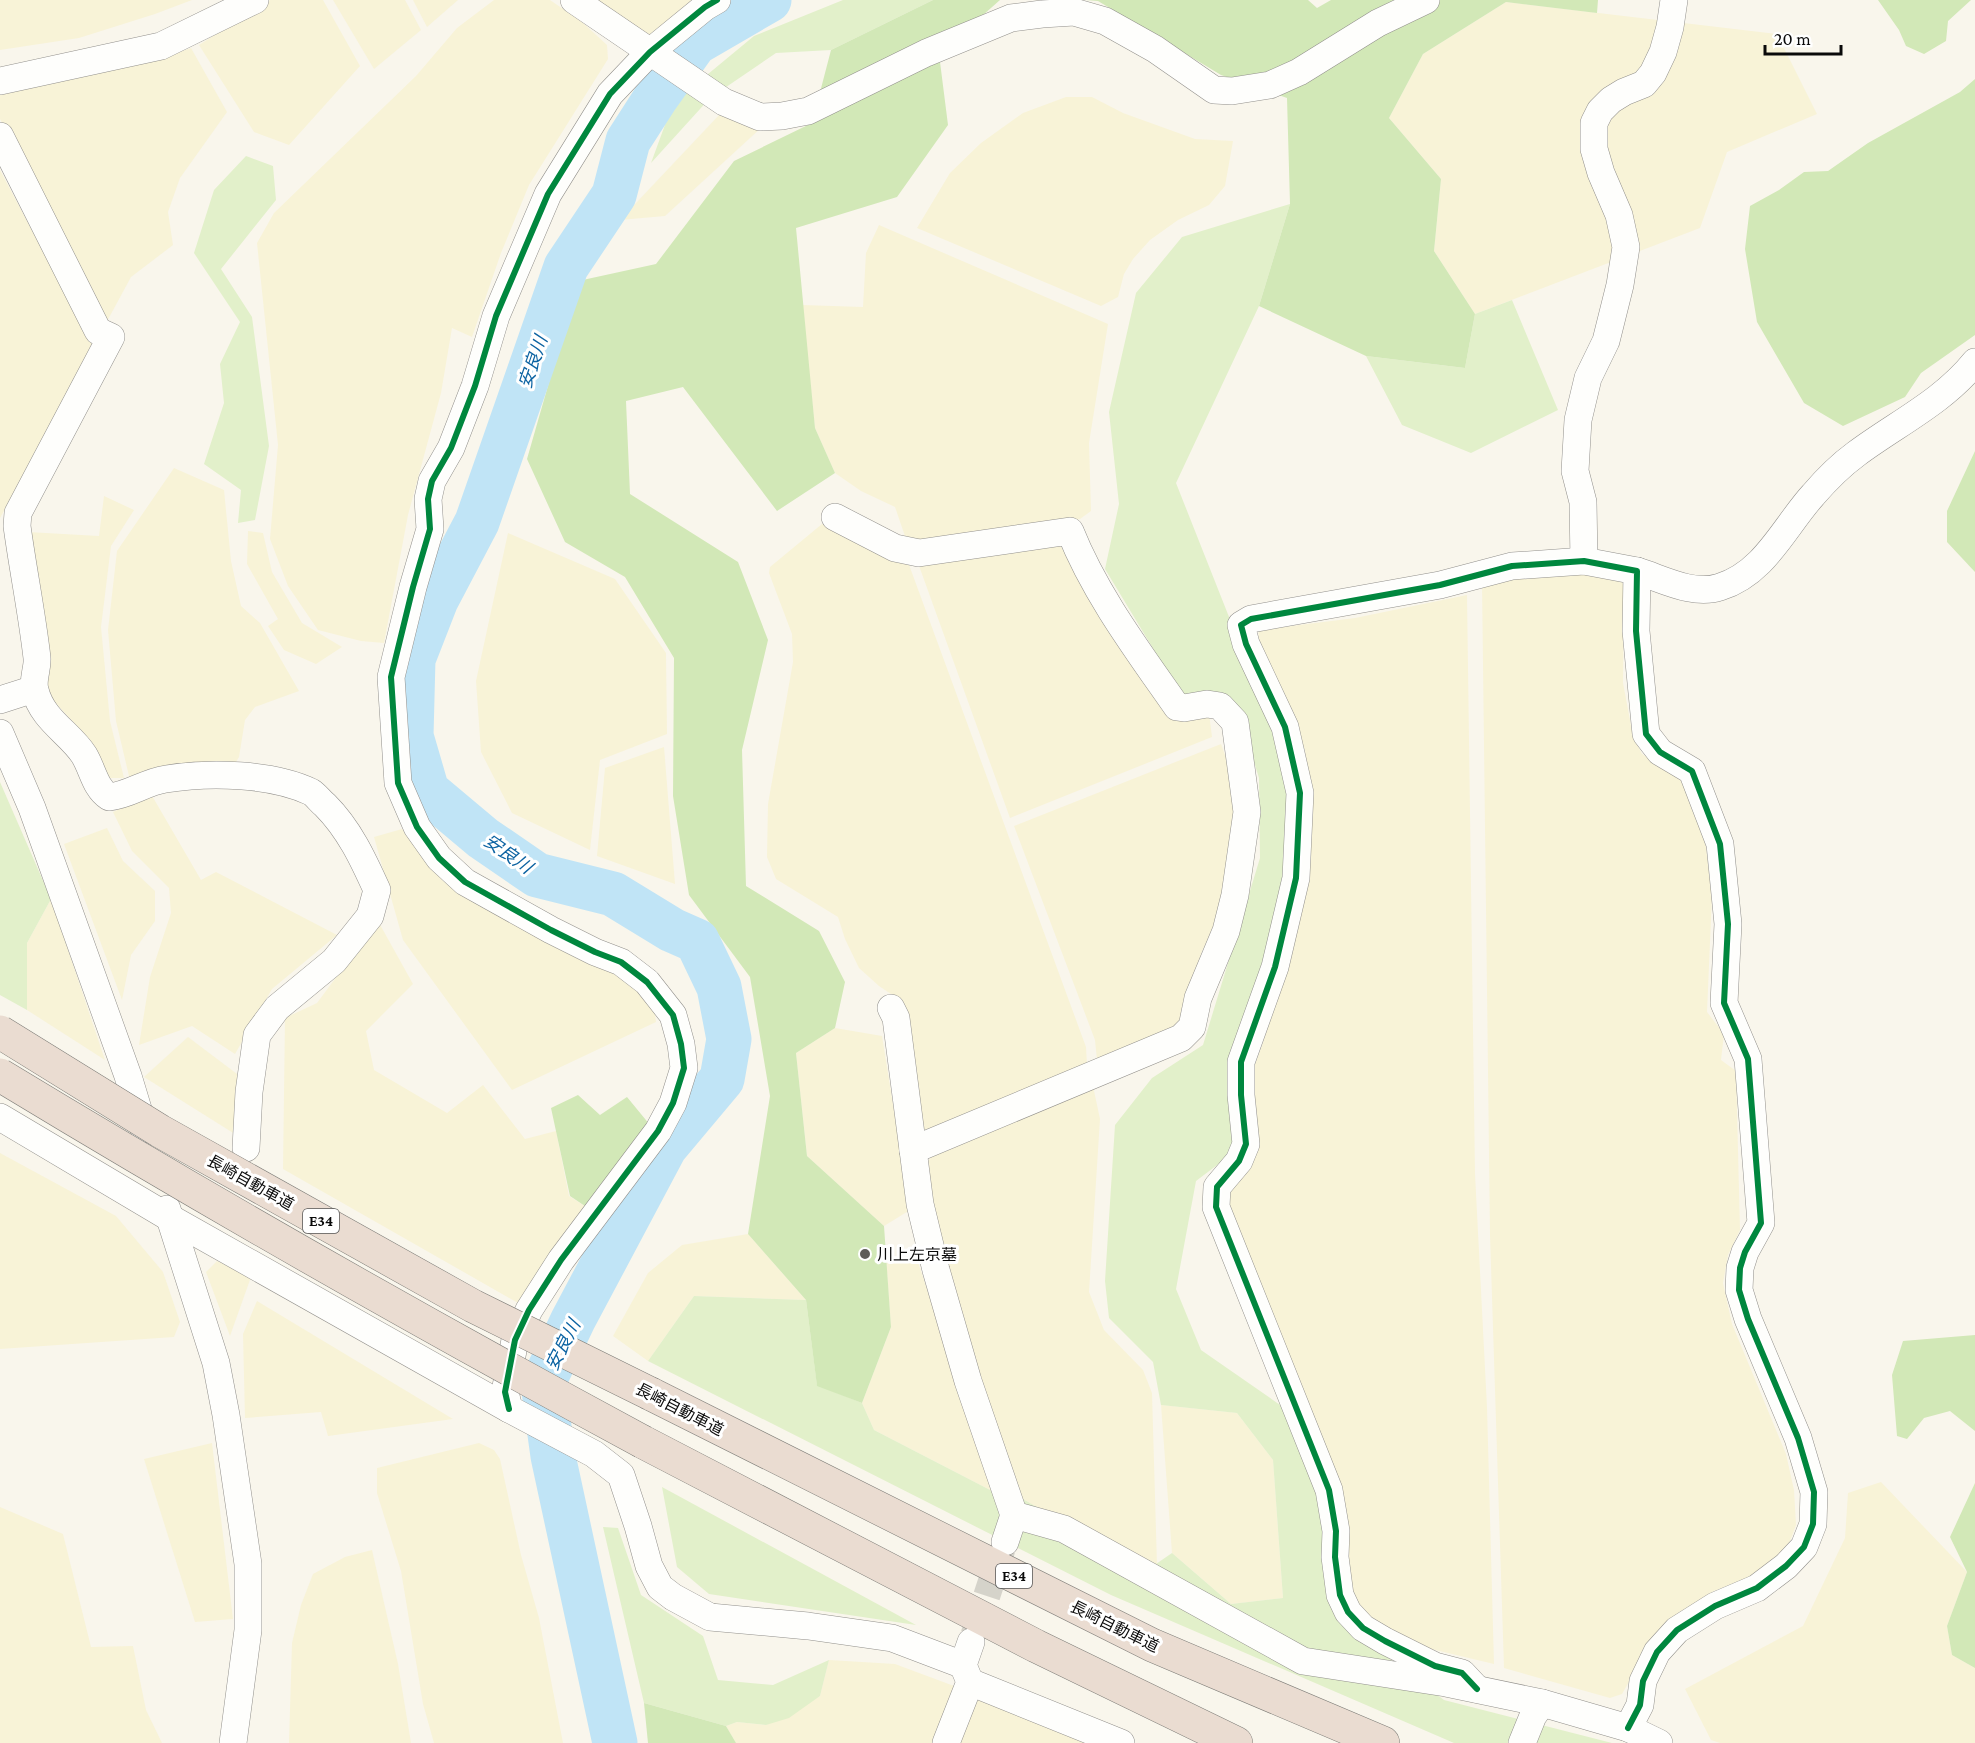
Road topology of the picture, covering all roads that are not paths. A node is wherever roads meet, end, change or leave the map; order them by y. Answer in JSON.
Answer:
{"nodes":[{"id":1,"x":255,"y":0,"type":"edge"},
{"id":2,"x":574,"y":0,"type":"edge"},
{"id":3,"x":717,"y":0,"type":"edge"},
{"id":4,"x":1426,"y":0,"type":"edge"},
{"id":5,"x":1674,"y":0,"type":"edge"},
{"id":6,"x":650,"y":52,"type":"junction"},
{"id":7,"x":0,"y":81,"type":"edge"},
{"id":8,"x":0,"y":136,"type":"edge"},
{"id":9,"x":1975,"y":362,"type":"edge"},
{"id":10,"x":835,"y":517,"type":"dead end"},
{"id":11,"x":1584,"y":561,"type":"junction"},
{"id":12,"x":1637,"y":571,"type":"junction"},
{"id":13,"x":34,"y":689,"type":"junction"},
{"id":14,"x":0,"y":700,"type":"edge"},
{"id":15,"x":0,"y":733,"type":"edge"},
{"id":16,"x":891,"y":1008,"type":"dead end"},
{"id":17,"x":0,"y":1032,"type":"edge"},
{"id":18,"x":0,"y":1075,"type":"edge"},
{"id":19,"x":0,"y":1117,"type":"edge"},
{"id":20,"x":246,"y":1148,"type":"dead end"},
{"id":21,"x":913,"y":1150,"type":"junction"},
{"id":22,"x":170,"y":1218,"type":"junction"},
{"id":23,"x":508,"y":1409,"type":"junction"},
{"id":24,"x":1014,"y":1515,"type":"junction"},
{"id":25,"x":1005,"y":1542,"type":"tunnel mouth"},
{"id":26,"x":968,"y":1663,"type":"junction"},
{"id":27,"x":1477,"y":1689,"type":"junction"},
{"id":28,"x":1537,"y":1709,"type":"junction"},
{"id":29,"x":1628,"y":1728,"type":"junction"},
{"id":30,"x":234,"y":1743,"type":"edge"},
{"id":31,"x":946,"y":1743,"type":"edge"},
{"id":32,"x":1121,"y":1743,"type":"edge"},
{"id":33,"x":1236,"y":1743,"type":"edge"},
{"id":34,"x":1383,"y":1743,"type":"edge"},
{"id":35,"x":1522,"y":1743,"type":"edge"},
{"id":36,"x":1659,"y":1743,"type":"edge"}],
"edges":[{"from":1,"to":7,"type":"street"},
{"from":2,"to":6,"type":"street"},
{"from":3,"to":6,"type":"street"},
{"from":4,"to":6,"type":"street"},
{"from":5,"to":11,"type":"street"},
{"from":6,"to":23,"type":"street"},
{"from":8,"to":13,"type":"street"},
{"from":9,"to":12,"type":"street"},
{"from":10,"to":21,"type":"street"},
{"from":11,"to":12,"type":"street"},
{"from":11,"to":27,"type":"street"},
{"from":12,"to":29,"type":"street"},
{"from":13,"to":14,"type":"street"},
{"from":13,"to":20,"type":"street"},
{"from":15,"to":22,"type":"street"},
{"from":16,"to":21,"type":"street"},
{"from":17,"to":34,"type":"highway","name":"長崎自動車道","number":"E34","bridge":true},
{"from":18,"to":33,"type":"highway","number":"E34","bridge":true},
{"from":19,"to":22,"type":"street"},
{"from":21,"to":24,"type":"street"},
{"from":22,"to":23,"type":"street"},
{"from":22,"to":30,"type":"street"},
{"from":23,"to":26,"type":"street"},
{"from":24,"to":25,"type":"street"},
{"from":24,"to":27,"type":"street"},
{"from":26,"to":31,"type":"street"},
{"from":26,"to":32,"type":"street"},
{"from":27,"to":28,"type":"street"},
{"from":28,"to":29,"type":"street"},
{"from":28,"to":35,"type":"street"},
{"from":29,"to":36,"type":"street"}]}
